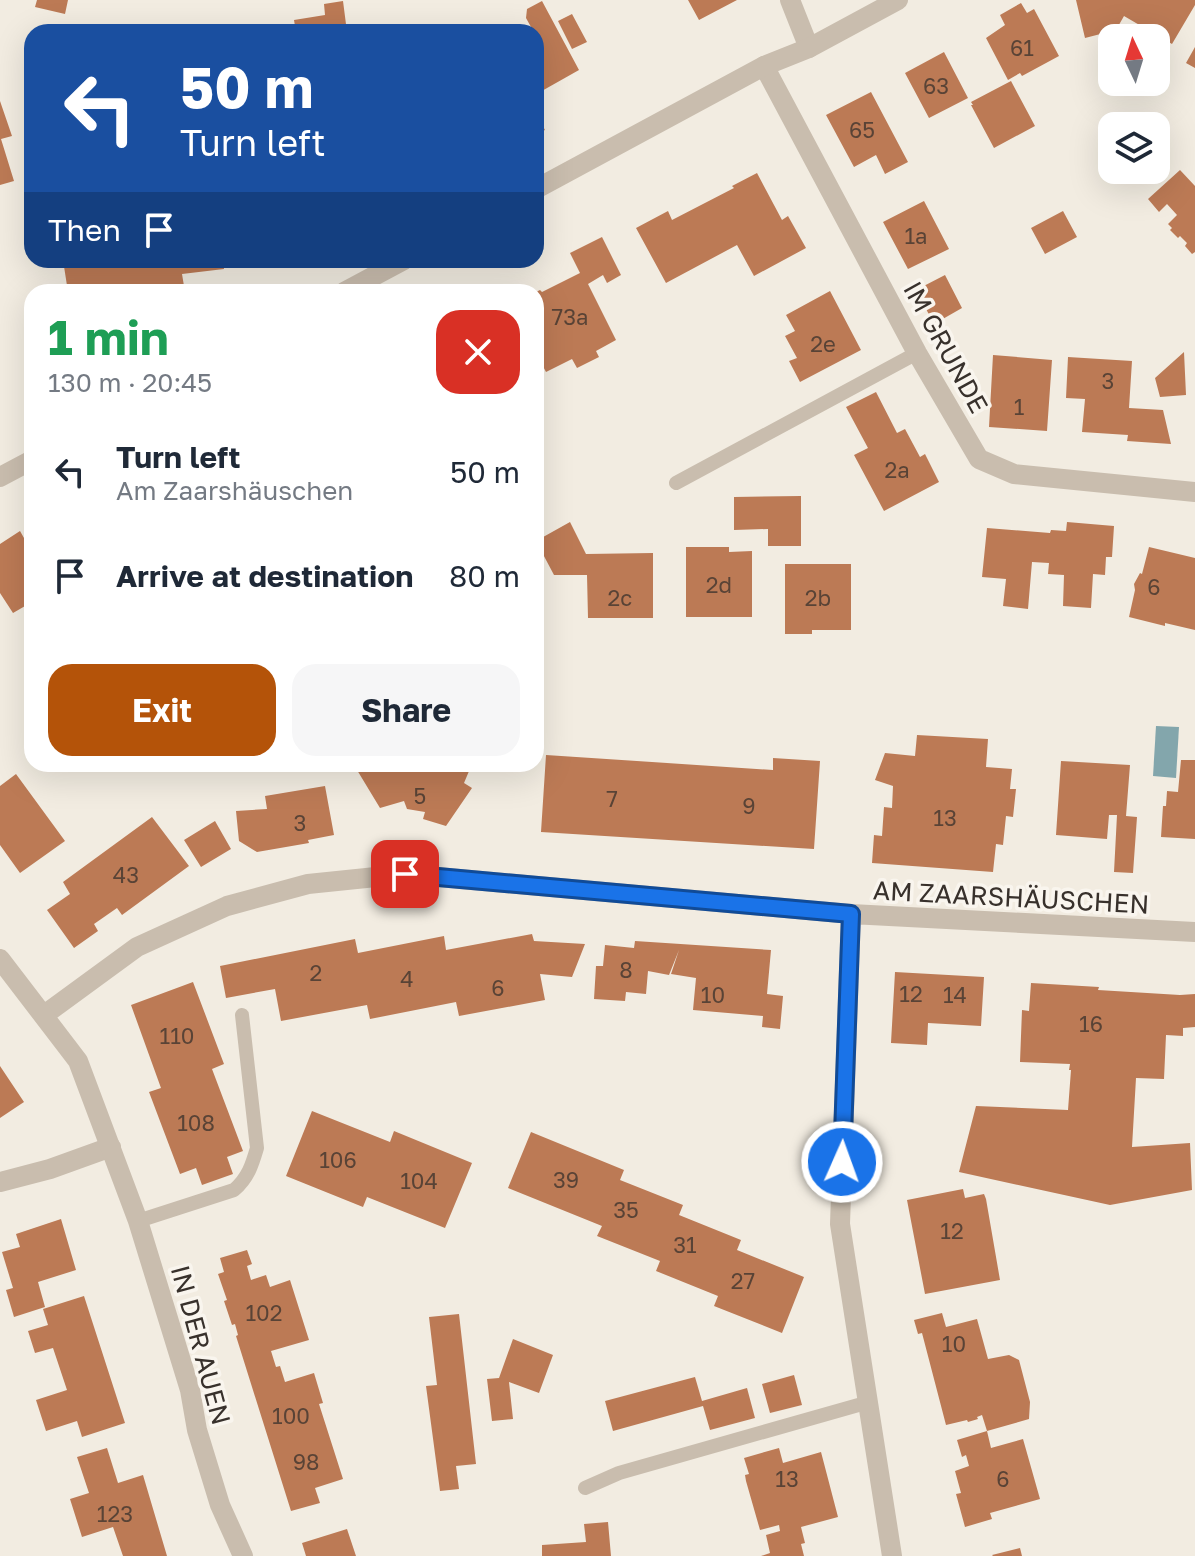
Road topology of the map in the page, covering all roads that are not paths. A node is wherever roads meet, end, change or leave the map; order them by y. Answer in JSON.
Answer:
{"nodes":[{"id":1,"x":790,"y":0,"type":"edge"},
{"id":2,"x":898,"y":0,"type":"edge"},
{"id":3,"x":809,"y":48,"type":"junction"},
{"id":4,"x":764,"y":66,"type":"junction"},
{"id":5,"x":544,"y":185,"type":"edge"},
{"id":6,"x":389,"y":268,"type":"edge"},
{"id":7,"x":359,"y":284,"type":"edge"},
{"id":8,"x":917,"y":353,"type":"junction"},
{"id":9,"x":24,"y":464,"type":"edge"},
{"id":10,"x":0,"y":477,"type":"edge"},
{"id":11,"x":676,"y":483,"type":"dead end"},
{"id":12,"x":1195,"y":492,"type":"edge"},
{"id":13,"x":851,"y":914,"type":"junction"},
{"id":14,"x":1195,"y":932,"type":"edge"},
{"id":15,"x":0,"y":959,"type":"edge"},
{"id":16,"x":44,"y":1015,"type":"junction"},
{"id":17,"x":242,"y":1015,"type":"dead end"},
{"id":18,"x":111,"y":1147,"type":"junction"},
{"id":19,"x":0,"y":1182,"type":"edge"},
{"id":20,"x":138,"y":1221,"type":"junction"},
{"id":21,"x":869,"y":1402,"type":"junction"},
{"id":22,"x":585,"y":1488,"type":"dead end"},
{"id":23,"x":243,"y":1556,"type":"edge"},
{"id":24,"x":892,"y":1556,"type":"edge"}],
"edges":[{"from":1,"to":3,"type":"street"},
{"from":2,"to":3,"type":"street"},
{"from":3,"to":4,"type":"street"},
{"from":4,"to":5,"type":"street"},
{"from":4,"to":8,"type":"street","name":"IM GRUNDE"},
{"from":6,"to":7,"type":"street"},
{"from":8,"to":11,"type":"lane"},
{"from":8,"to":12,"type":"street","name":"IM GRUNDE"},
{"from":9,"to":10,"type":"street"},
{"from":13,"to":14,"type":"street","name":"AM ZAARSHÄUSCHEN"},
{"from":13,"to":16,"type":"street","name":"AM ZAARSHÄUSCHEN"},
{"from":13,"to":21,"type":"street"},
{"from":15,"to":16,"type":"street","name":"IN DER AUEN"},
{"from":16,"to":18,"type":"street","name":"IN DER AUEN"},
{"from":17,"to":20,"type":"lane"},
{"from":18,"to":19,"type":"street"},
{"from":18,"to":20,"type":"street","name":"IN DER AUEN"},
{"from":20,"to":23,"type":"street","name":"IN DER AUEN"},
{"from":21,"to":22,"type":"lane"},
{"from":21,"to":24,"type":"street"}]}
